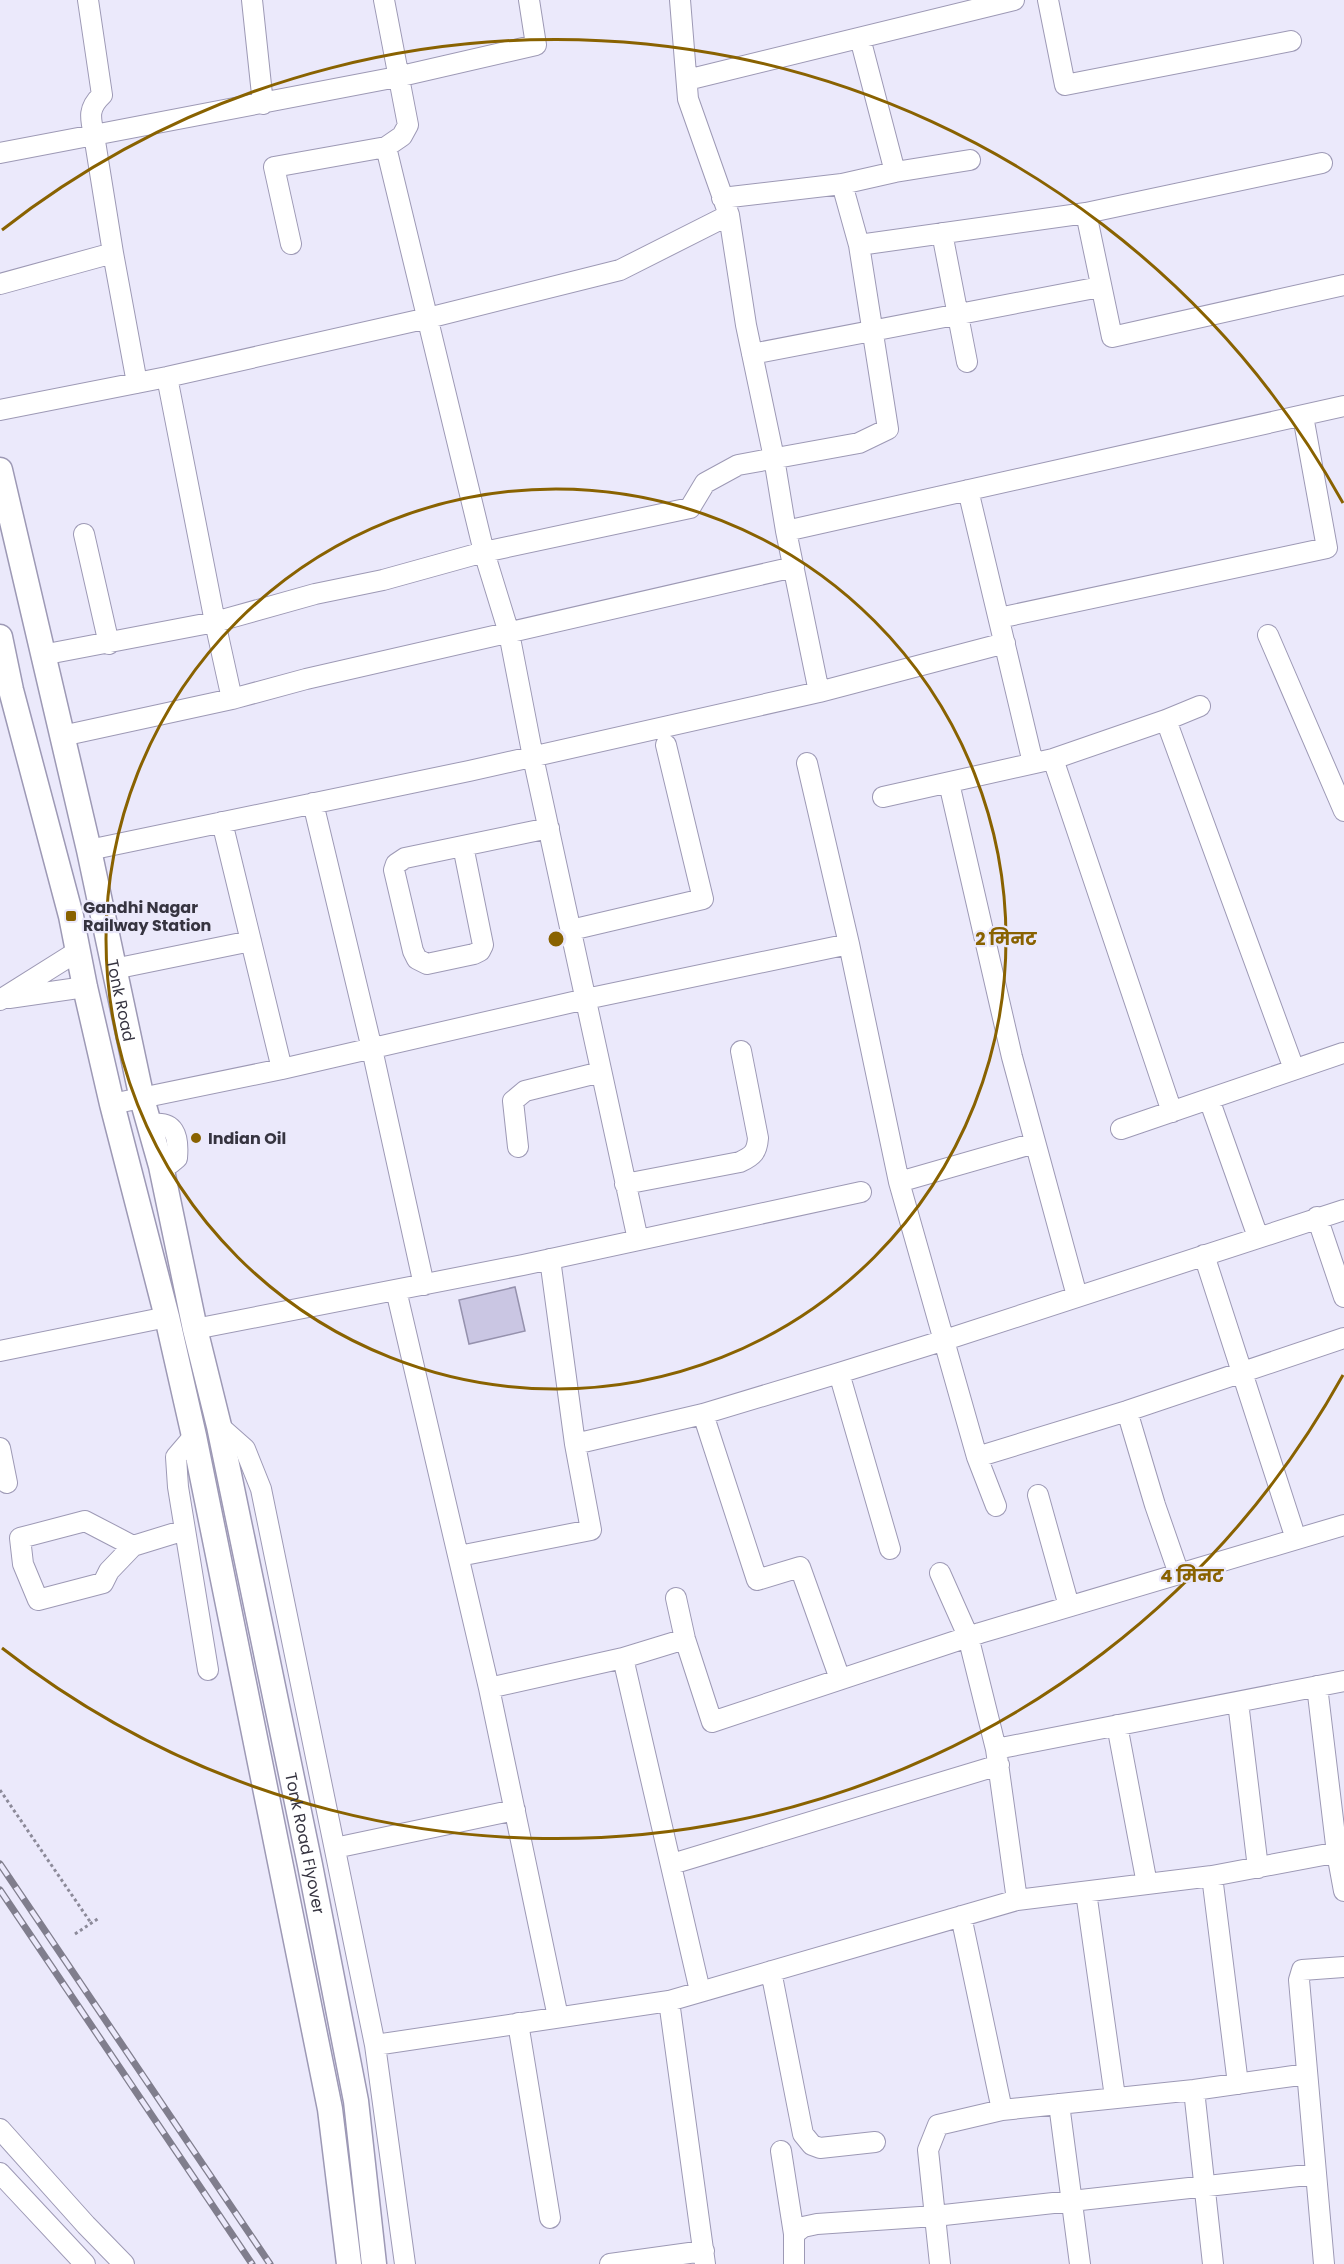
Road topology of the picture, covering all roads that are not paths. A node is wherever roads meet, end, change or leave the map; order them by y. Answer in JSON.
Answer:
{"nodes":[{"id":1,"x":88,"y":0,"type":"edge"},
{"id":2,"x":252,"y":0,"type":"edge"},
{"id":3,"x":384,"y":0,"type":"edge"},
{"id":4,"x":529,"y":0,"type":"edge"},
{"id":5,"x":680,"y":0,"type":"edge"},
{"id":6,"x":1014,"y":0,"type":"edge"},
{"id":7,"x":1048,"y":0,"type":"edge"},
{"id":8,"x":860,"y":38,"type":"junction"},
{"id":9,"x":1291,"y":41,"type":"dead end"},
{"id":10,"x":398,"y":77,"type":"junction"},
{"id":11,"x":687,"y":80,"type":"junction"},
{"id":12,"x":263,"y":104,"type":"junction"},
{"id":13,"x":94,"y":135,"type":"junction"},
{"id":14,"x":386,"y":147,"type":"junction"},
{"id":15,"x":0,"y":153,"type":"edge"},
{"id":16,"x":970,"y":160,"type":"dead end"},
{"id":17,"x":1322,"y":163,"type":"dead end"},
{"id":18,"x":895,"y":172,"type":"junction"},
{"id":19,"x":842,"y":184,"type":"junction"},
{"id":20,"x":726,"y":207,"type":"junction"},
{"id":21,"x":1086,"y":213,"type":"junction"},
{"id":22,"x":942,"y":233,"type":"junction"},
{"id":23,"x":291,"y":244,"type":"dead end"},
{"id":24,"x":859,"y":245,"type":"junction"},
{"id":25,"x":113,"y":253,"type":"junction"},
{"id":26,"x":0,"y":284,"type":"edge"},
{"id":27,"x":1344,"y":285,"type":"edge"},
{"id":28,"x":1100,"y":287,"type":"junction"},
{"id":29,"x":957,"y":316,"type":"junction"},
{"id":30,"x":428,"y":318,"type":"junction"},
{"id":31,"x":874,"y":332,"type":"junction"},
{"id":32,"x":752,"y":354,"type":"junction"},
{"id":33,"x":967,"y":362,"type":"dead end"},
{"id":34,"x":168,"y":377,"type":"junction"},
{"id":35,"x":137,"y":383,"type":"junction"},
{"id":36,"x":1344,"y":406,"type":"edge"},
{"id":37,"x":0,"y":411,"type":"edge"},
{"id":38,"x":1303,"y":416,"type":"junction"},
{"id":39,"x":774,"y":458,"type":"junction"},
{"id":40,"x":0,"y":470,"type":"edge"},
{"id":41,"x":968,"y":490,"type":"junction"},
{"id":42,"x":786,"y":531,"type":"junction"},
{"id":43,"x":84,"y":534,"type":"dead end"},
{"id":44,"x":484,"y":552,"type":"junction"},
{"id":45,"x":794,"y":567,"type":"junction"},
{"id":46,"x":999,"y":618,"type":"junction"},
{"id":47,"x":215,"y":622,"type":"junction"},
{"id":48,"x":509,"y":633,"type":"junction"},
{"id":49,"x":1268,"y":635,"type":"dead end"},
{"id":50,"x":0,"y":638,"type":"edge"},
{"id":51,"x":1005,"y":643,"type":"junction"},
{"id":52,"x":109,"y":644,"type":"junction"},
{"id":53,"x":42,"y":655,"type":"junction"},
{"id":54,"x":6,"y":692,"type":"edge"},
{"id":55,"x":819,"y":692,"type":"junction"},
{"id":56,"x":232,"y":699,"type":"junction"},
{"id":57,"x":1200,"y":706,"type":"dead end"},
{"id":58,"x":1166,"y":720,"type":"junction"},
{"id":59,"x":62,"y":736,"type":"junction"},
{"id":60,"x":666,"y":745,"type":"dead end"},
{"id":61,"x":533,"y":757,"type":"junction"},
{"id":62,"x":1053,"y":759,"type":"junction"},
{"id":63,"x":807,"y":763,"type":"dead end"},
{"id":64,"x":1033,"y":763,"type":"junction"},
{"id":65,"x":949,"y":783,"type":"junction"},
{"id":66,"x":883,"y":797,"type":"dead end"},
{"id":67,"x":313,"y":803,"type":"junction"},
{"id":68,"x":1344,"y":811,"type":"edge"},
{"id":69,"x":222,"y":822,"type":"junction"},
{"id":70,"x":549,"y":828,"type":"junction"},
{"id":71,"x":463,"y":846,"type":"junction"},
{"id":72,"x":88,"y":850,"type":"junction"},
{"id":73,"x":571,"y":930,"type":"junction"},
{"id":74,"x":251,"y":941,"type":"junction"},
{"id":75,"x":849,"y":944,"type":"junction"},
{"id":76,"x":78,"y":951,"type":"junction"},
{"id":77,"x":114,"y":969,"type":"junction"},
{"id":78,"x":85,"y":987,"type":"junction"},
{"id":79,"x":586,"y":999,"type":"junction"},
{"id":80,"x":0,"y":1000,"type":"edge"},
{"id":81,"x":372,"y":1048,"type":"junction"},
{"id":82,"x":741,"y":1051,"type":"dead end"},
{"id":83,"x":1342,"y":1053,"type":"dead end"},
{"id":84,"x":282,"y":1069,"type":"junction"},
{"id":85,"x":1294,"y":1070,"type":"junction"},
{"id":86,"x":601,"y":1072,"type":"junction"},
{"id":87,"x":1209,"y":1098,"type":"junction"},
{"id":88,"x":142,"y":1099,"type":"junction"},
{"id":89,"x":112,"y":1104,"type":"junction"},
{"id":90,"x":1172,"y":1112,"type":"junction"},
{"id":91,"x":1121,"y":1129,"type":"dead end"},
{"id":92,"x":1035,"y":1143,"type":"junction"},
{"id":93,"x":518,"y":1147,"type":"dead end"},
{"id":94,"x":899,"y":1182,"type":"junction"},
{"id":95,"x":626,"y":1184,"type":"junction"},
{"id":96,"x":861,"y":1191,"type":"dead end"},
{"id":97,"x":1344,"y":1210,"type":"edge"},
{"id":98,"x":1317,"y":1217,"type":"junction"},
{"id":99,"x":1258,"y":1237,"type":"junction"},
{"id":100,"x":638,"y":1240,"type":"junction"},
{"id":101,"x":1204,"y":1255,"type":"junction"},
{"id":102,"x":550,"y":1259,"type":"junction"},
{"id":103,"x":424,"y":1285,"type":"junction"},
{"id":104,"x":396,"y":1290,"type":"junction"},
{"id":105,"x":1077,"y":1296,"type":"junction"},
{"id":106,"x":1344,"y":1297,"type":"edge"},
{"id":107,"x":167,"y":1317,"type":"junction"},
{"id":108,"x":195,"y":1329,"type":"junction"},
{"id":109,"x":1344,"y":1338,"type":"edge"},
{"id":110,"x":945,"y":1340,"type":"junction"},
{"id":111,"x":0,"y":1351,"type":"edge"},
{"id":112,"x":839,"y":1373,"type":"junction"},
{"id":113,"x":1242,"y":1373,"type":"junction"},
{"id":114,"x":1127,"y":1411,"type":"junction"},
{"id":115,"x":703,"y":1414,"type":"junction"},
{"id":116,"x":219,"y":1426,"type":"junction"},
{"id":117,"x":194,"y":1436,"type":"junction"},
{"id":118,"x":575,"y":1444,"type":"junction"},
{"id":119,"x":0,"y":1448,"type":"edge"},
{"id":120,"x":976,"y":1457,"type":"junction"},
{"id":121,"x":7,"y":1483,"type":"dead end"},
{"id":122,"x":1038,"y":1495,"type":"dead end"},
{"id":123,"x":996,"y":1506,"type":"dead end"},
{"id":124,"x":1344,"y":1525,"type":"edge"},
{"id":125,"x":185,"y":1530,"type":"junction"},
{"id":126,"x":1296,"y":1539,"type":"junction"},
{"id":127,"x":133,"y":1546,"type":"junction"},
{"id":128,"x":890,"y":1549,"type":"dead end"},
{"id":129,"x":459,"y":1556,"type":"junction"},
{"id":130,"x":940,"y":1573,"type":"dead end"},
{"id":131,"x":1179,"y":1574,"type":"junction"},
{"id":132,"x":676,"y":1598,"type":"dead end"},
{"id":133,"x":1070,"y":1606,"type":"junction"},
{"id":134,"x":968,"y":1636,"type":"junction"},
{"id":135,"x":685,"y":1640,"type":"junction"},
{"id":136,"x":623,"y":1658,"type":"junction"},
{"id":137,"x":208,"y":1670,"type":"dead end"},
{"id":138,"x":840,"y":1679,"type":"junction"},
{"id":139,"x":1344,"y":1681,"type":"edge"},
{"id":140,"x":1317,"y":1686,"type":"junction"},
{"id":141,"x":489,"y":1688,"type":"junction"},
{"id":142,"x":1238,"y":1702,"type":"junction"},
{"id":143,"x":1117,"y":1725,"type":"junction"},
{"id":144,"x":997,"y":1757,"type":"junction"},
{"id":145,"x":514,"y":1810,"type":"junction"},
{"id":146,"x":335,"y":1848,"type":"junction"},
{"id":147,"x":1340,"y":1852,"type":"edge"},
{"id":148,"x":672,"y":1864,"type":"junction"},
{"id":149,"x":1258,"y":1868,"type":"junction"},
{"id":150,"x":1212,"y":1876,"type":"junction"},
{"id":151,"x":1147,"y":1884,"type":"junction"},
{"id":152,"x":1344,"y":1891,"type":"edge"},
{"id":153,"x":1086,"y":1892,"type":"junction"},
{"id":154,"x":1017,"y":1900,"type":"junction"},
{"id":155,"x":961,"y":1916,"type":"junction"},
{"id":156,"x":1344,"y":1966,"type":"edge"},
{"id":157,"x":771,"y":1971,"type":"junction"},
{"id":158,"x":700,"y":1991,"type":"junction"},
{"id":159,"x":669,"y":2001,"type":"junction"},
{"id":160,"x":558,"y":2017,"type":"junction"},
{"id":161,"x":518,"y":2022,"type":"junction"},
{"id":162,"x":375,"y":2045,"type":"junction"},
{"id":163,"x":1307,"y":2074,"type":"junction"},
{"id":164,"x":1238,"y":2084,"type":"junction"},
{"id":165,"x":1194,"y":2090,"type":"junction"},
{"id":166,"x":1115,"y":2097,"type":"junction"},
{"id":167,"x":1059,"y":2104,"type":"junction"},
{"id":168,"x":1002,"y":2110,"type":"junction"},
{"id":169,"x":0,"y":2129,"type":"edge"},
{"id":170,"x":875,"y":2142,"type":"dead end"},
{"id":171,"x":781,"y":2151,"type":"dead end"},
{"id":172,"x":0,"y":2173,"type":"edge"},
{"id":173,"x":1316,"y":2174,"type":"junction"},
{"id":174,"x":1204,"y":2186,"type":"junction"},
{"id":175,"x":1071,"y":2200,"type":"junction"},
{"id":176,"x":935,"y":2216,"type":"junction"},
{"id":177,"x":550,"y":2218,"type":"dead end"},
{"id":178,"x":794,"y":2234,"type":"junction"},
{"id":179,"x":705,"y":2258,"type":"edge"},
{"id":180,"x":85,"y":2264,"type":"edge"},
{"id":181,"x":124,"y":2264,"type":"edge"},
{"id":182,"x":349,"y":2264,"type":"edge"},
{"id":183,"x":374,"y":2264,"type":"edge"},
{"id":184,"x":405,"y":2264,"type":"edge"},
{"id":185,"x":610,"y":2264,"type":"edge"},
{"id":186,"x":794,"y":2264,"type":"edge"},
{"id":187,"x":940,"y":2264,"type":"edge"},
{"id":188,"x":1080,"y":2264,"type":"edge"},
{"id":189,"x":1214,"y":2264,"type":"edge"},
{"id":190,"x":1324,"y":2264,"type":"edge"}],
"edges":[{"from":1,"to":13,"type":"street"},
{"from":2,"to":12,"type":"street"},
{"from":3,"to":10,"type":"street"},
{"from":4,"to":10,"type":"street"},
{"from":5,"to":11,"type":"street"},
{"from":6,"to":8,"type":"street"},
{"from":7,"to":9,"type":"street"},
{"from":8,"to":11,"type":"street"},
{"from":8,"to":18,"type":"street"},
{"from":10,"to":12,"type":"street"},
{"from":10,"to":14,"type":"street"},
{"from":11,"to":20,"type":"street"},
{"from":12,"to":13,"type":"street"},
{"from":13,"to":15,"type":"street"},
{"from":13,"to":25,"type":"street"},
{"from":14,"to":23,"type":"street"},
{"from":14,"to":30,"type":"street"},
{"from":16,"to":18,"type":"street"},
{"from":17,"to":21,"type":"street"},
{"from":18,"to":19,"type":"street"},
{"from":19,"to":20,"type":"street"},
{"from":19,"to":24,"type":"street"},
{"from":20,"to":30,"type":"street"},
{"from":20,"to":32,"type":"street"},
{"from":21,"to":22,"type":"street"},
{"from":21,"to":28,"type":"street"},
{"from":22,"to":24,"type":"street"},
{"from":22,"to":29,"type":"street"},
{"from":24,"to":31,"type":"street"},
{"from":25,"to":26,"type":"street"},
{"from":25,"to":35,"type":"street"},
{"from":27,"to":28,"type":"street"},
{"from":28,"to":29,"type":"street"},
{"from":29,"to":31,"type":"street"},
{"from":29,"to":33,"type":"street"},
{"from":30,"to":34,"type":"street"},
{"from":30,"to":44,"type":"street"},
{"from":31,"to":32,"type":"street"},
{"from":31,"to":39,"type":"street"},
{"from":32,"to":39,"type":"street"},
{"from":34,"to":35,"type":"street"},
{"from":34,"to":47,"type":"street"},
{"from":35,"to":37,"type":"street"},
{"from":36,"to":38,"type":"street"},
{"from":38,"to":41,"type":"street"},
{"from":38,"to":46,"type":"street"},
{"from":39,"to":42,"type":"street"},
{"from":39,"to":44,"type":"street"},
{"from":40,"to":53,"type":"main road","name":"Tonk Road"},
{"from":41,"to":42,"type":"street"},
{"from":41,"to":46,"type":"street"},
{"from":42,"to":45,"type":"street"},
{"from":43,"to":52,"type":"street"},
{"from":44,"to":47,"type":"street"},
{"from":44,"to":48,"type":"street"},
{"from":45,"to":48,"type":"street"},
{"from":45,"to":55,"type":"street"},
{"from":46,"to":51,"type":"street"},
{"from":47,"to":52,"type":"street"},
{"from":47,"to":56,"type":"street"},
{"from":48,"to":56,"type":"street"},
{"from":48,"to":61,"type":"street"},
{"from":49,"to":68,"type":"street"},
{"from":50,"to":54,"type":"main road","name":"Tonk Road"},
{"from":51,"to":55,"type":"street"},
{"from":51,"to":64,"type":"street"},
{"from":52,"to":53,"type":"street"},
{"from":53,"to":59,"type":"main road","name":"Tonk Road"},
{"from":54,"to":76,"type":"main road","name":"Tonk Road"},
{"from":55,"to":61,"type":"street"},
{"from":56,"to":59,"type":"street"},
{"from":57,"to":58,"type":"street"},
{"from":58,"to":62,"type":"street"},
{"from":58,"to":85,"type":"street"},
{"from":59,"to":72,"type":"main road","name":"Tonk Road"},
{"from":60,"to":73,"type":"street"},
{"from":61,"to":67,"type":"street"},
{"from":61,"to":70,"type":"street"},
{"from":62,"to":64,"type":"street"},
{"from":62,"to":90,"type":"street"},
{"from":63,"to":75,"type":"street"},
{"from":64,"to":65,"type":"street"},
{"from":65,"to":66,"type":"street"},
{"from":65,"to":92,"type":"street"},
{"from":67,"to":69,"type":"street"},
{"from":67,"to":81,"type":"street"},
{"from":69,"to":72,"type":"street"},
{"from":69,"to":74,"type":"street"},
{"from":70,"to":71,"type":"street"},
{"from":70,"to":73,"type":"street"},
{"from":71,"to":71,"type":"street"},
{"from":72,"to":77,"type":"main road","name":"Tonk Road"},
{"from":73,"to":79,"type":"street"},
{"from":74,"to":77,"type":"street"},
{"from":74,"to":84,"type":"street"},
{"from":75,"to":79,"type":"street"},
{"from":75,"to":94,"type":"street"},
{"from":76,"to":78,"type":"main road","name":"Tonk Road"},
{"from":76,"to":80,"type":"street"},
{"from":77,"to":88,"type":"main road","name":"Tonk Road"},
{"from":78,"to":80,"type":"street"},
{"from":78,"to":89,"type":"main road","name":"Tonk Road"},
{"from":79,"to":81,"type":"street"},
{"from":79,"to":86,"type":"street"},
{"from":81,"to":84,"type":"street"},
{"from":81,"to":103,"type":"street"},
{"from":82,"to":95,"type":"street"},
{"from":83,"to":85,"type":"street"},
{"from":84,"to":88,"type":"street"},
{"from":85,"to":87,"type":"street"},
{"from":86,"to":93,"type":"street"},
{"from":86,"to":95,"type":"street"},
{"from":87,"to":90,"type":"street"},
{"from":87,"to":99,"type":"street"},
{"from":88,"to":89,"type":"street"},
{"from":88,"to":108,"type":"main road","name":"Tonk Road"},
{"from":89,"to":107,"type":"main road","name":"Tonk Road"},
{"from":90,"to":91,"type":"street"},
{"from":92,"to":94,"type":"street"},
{"from":92,"to":105,"type":"street"},
{"from":94,"to":110,"type":"street"},
{"from":95,"to":100,"type":"street"},
{"from":96,"to":100,"type":"street"},
{"from":97,"to":98,"type":"street"},
{"from":98,"to":99,"type":"street"},
{"from":98,"to":106,"type":"street"},
{"from":99,"to":101,"type":"street"},
{"from":100,"to":102,"type":"street"},
{"from":101,"to":105,"type":"street"},
{"from":101,"to":113,"type":"street"},
{"from":102,"to":103,"type":"street"},
{"from":102,"to":118,"type":"street"},
{"from":103,"to":104,"type":"street"},
{"from":104,"to":108,"type":"street"},
{"from":104,"to":129,"type":"street"},
{"from":105,"to":110,"type":"street"},
{"from":107,"to":111,"type":"street"},
{"from":107,"to":117,"type":"main road","name":"Tonk Road"},
{"from":108,"to":116,"type":"main road","name":"Tonk Road"},
{"from":109,"to":113,"type":"street"},
{"from":110,"to":112,"type":"street"},
{"from":110,"to":120,"type":"street"},
{"from":112,"to":115,"type":"street"},
{"from":112,"to":128,"type":"street"},
{"from":113,"to":114,"type":"street"},
{"from":113,"to":126,"type":"street"},
{"from":114,"to":120,"type":"street"},
{"from":114,"to":131,"type":"street"},
{"from":115,"to":118,"type":"street"},
{"from":115,"to":138,"type":"street"},
{"from":116,"to":146,"type":"street"},
{"from":116,"to":183,"type":"main road","name":"Tonk Road Flyover"},
{"from":117,"to":125,"type":"street"},
{"from":117,"to":182,"type":"main road","name":"Tonk Road Flyover"},
{"from":118,"to":129,"type":"street"},
{"from":119,"to":121,"type":"street"},
{"from":120,"to":123,"type":"street"},
{"from":122,"to":133,"type":"street"},
{"from":124,"to":126,"type":"street"},
{"from":125,"to":127,"type":"street"},
{"from":125,"to":137,"type":"street"},
{"from":126,"to":131,"type":"street"},
{"from":127,"to":127,"type":"street"},
{"from":129,"to":141,"type":"street"},
{"from":130,"to":134,"type":"street"},
{"from":131,"to":133,"type":"street"},
{"from":132,"to":135,"type":"street"},
{"from":133,"to":134,"type":"street"},
{"from":134,"to":138,"type":"street"},
{"from":134,"to":144,"type":"street"},
{"from":135,"to":136,"type":"street"},
{"from":135,"to":138,"type":"street"},
{"from":136,"to":141,"type":"street"},
{"from":136,"to":148,"type":"street"},
{"from":139,"to":140,"type":"street"},
{"from":140,"to":142,"type":"street"},
{"from":140,"to":147,"type":"street"},
{"from":141,"to":145,"type":"street"},
{"from":142,"to":143,"type":"street"},
{"from":142,"to":149,"type":"street"},
{"from":143,"to":144,"type":"street"},
{"from":143,"to":151,"type":"street"},
{"from":144,"to":148,"type":"street"},
{"from":144,"to":154,"type":"street"},
{"from":145,"to":146,"type":"street"},
{"from":145,"to":160,"type":"street"},
{"from":146,"to":162,"type":"street"},
{"from":147,"to":149,"type":"street"},
{"from":147,"to":152,"type":"street"},
{"from":148,"to":158,"type":"street"},
{"from":149,"to":150,"type":"street"},
{"from":150,"to":151,"type":"street"},
{"from":150,"to":164,"type":"street"},
{"from":151,"to":153,"type":"street"},
{"from":153,"to":154,"type":"street"},
{"from":153,"to":166,"type":"street"},
{"from":154,"to":155,"type":"street"},
{"from":155,"to":157,"type":"street"},
{"from":155,"to":168,"type":"street"},
{"from":156,"to":163,"type":"street"},
{"from":157,"to":158,"type":"street"},
{"from":157,"to":170,"type":"street"},
{"from":158,"to":159,"type":"street"},
{"from":159,"to":160,"type":"street"},
{"from":159,"to":179,"type":"street"},
{"from":160,"to":161,"type":"street"},
{"from":161,"to":162,"type":"street"},
{"from":161,"to":177,"type":"street"},
{"from":162,"to":184,"type":"street"},
{"from":163,"to":164,"type":"street"},
{"from":163,"to":173,"type":"street"},
{"from":164,"to":165,"type":"street"},
{"from":165,"to":166,"type":"street"},
{"from":165,"to":174,"type":"street"},
{"from":166,"to":167,"type":"street"},
{"from":167,"to":168,"type":"street"},
{"from":167,"to":175,"type":"street"},
{"from":168,"to":176,"type":"street"},
{"from":169,"to":181,"type":"street"},
{"from":171,"to":178,"type":"street"},
{"from":172,"to":180,"type":"street"},
{"from":173,"to":174,"type":"street"},
{"from":173,"to":190,"type":"street"},
{"from":174,"to":175,"type":"street"},
{"from":174,"to":189,"type":"street"},
{"from":175,"to":176,"type":"street"},
{"from":175,"to":188,"type":"street"},
{"from":176,"to":178,"type":"street"},
{"from":176,"to":187,"type":"street"},
{"from":178,"to":186,"type":"street"},
{"from":179,"to":185,"type":"street"}]}
